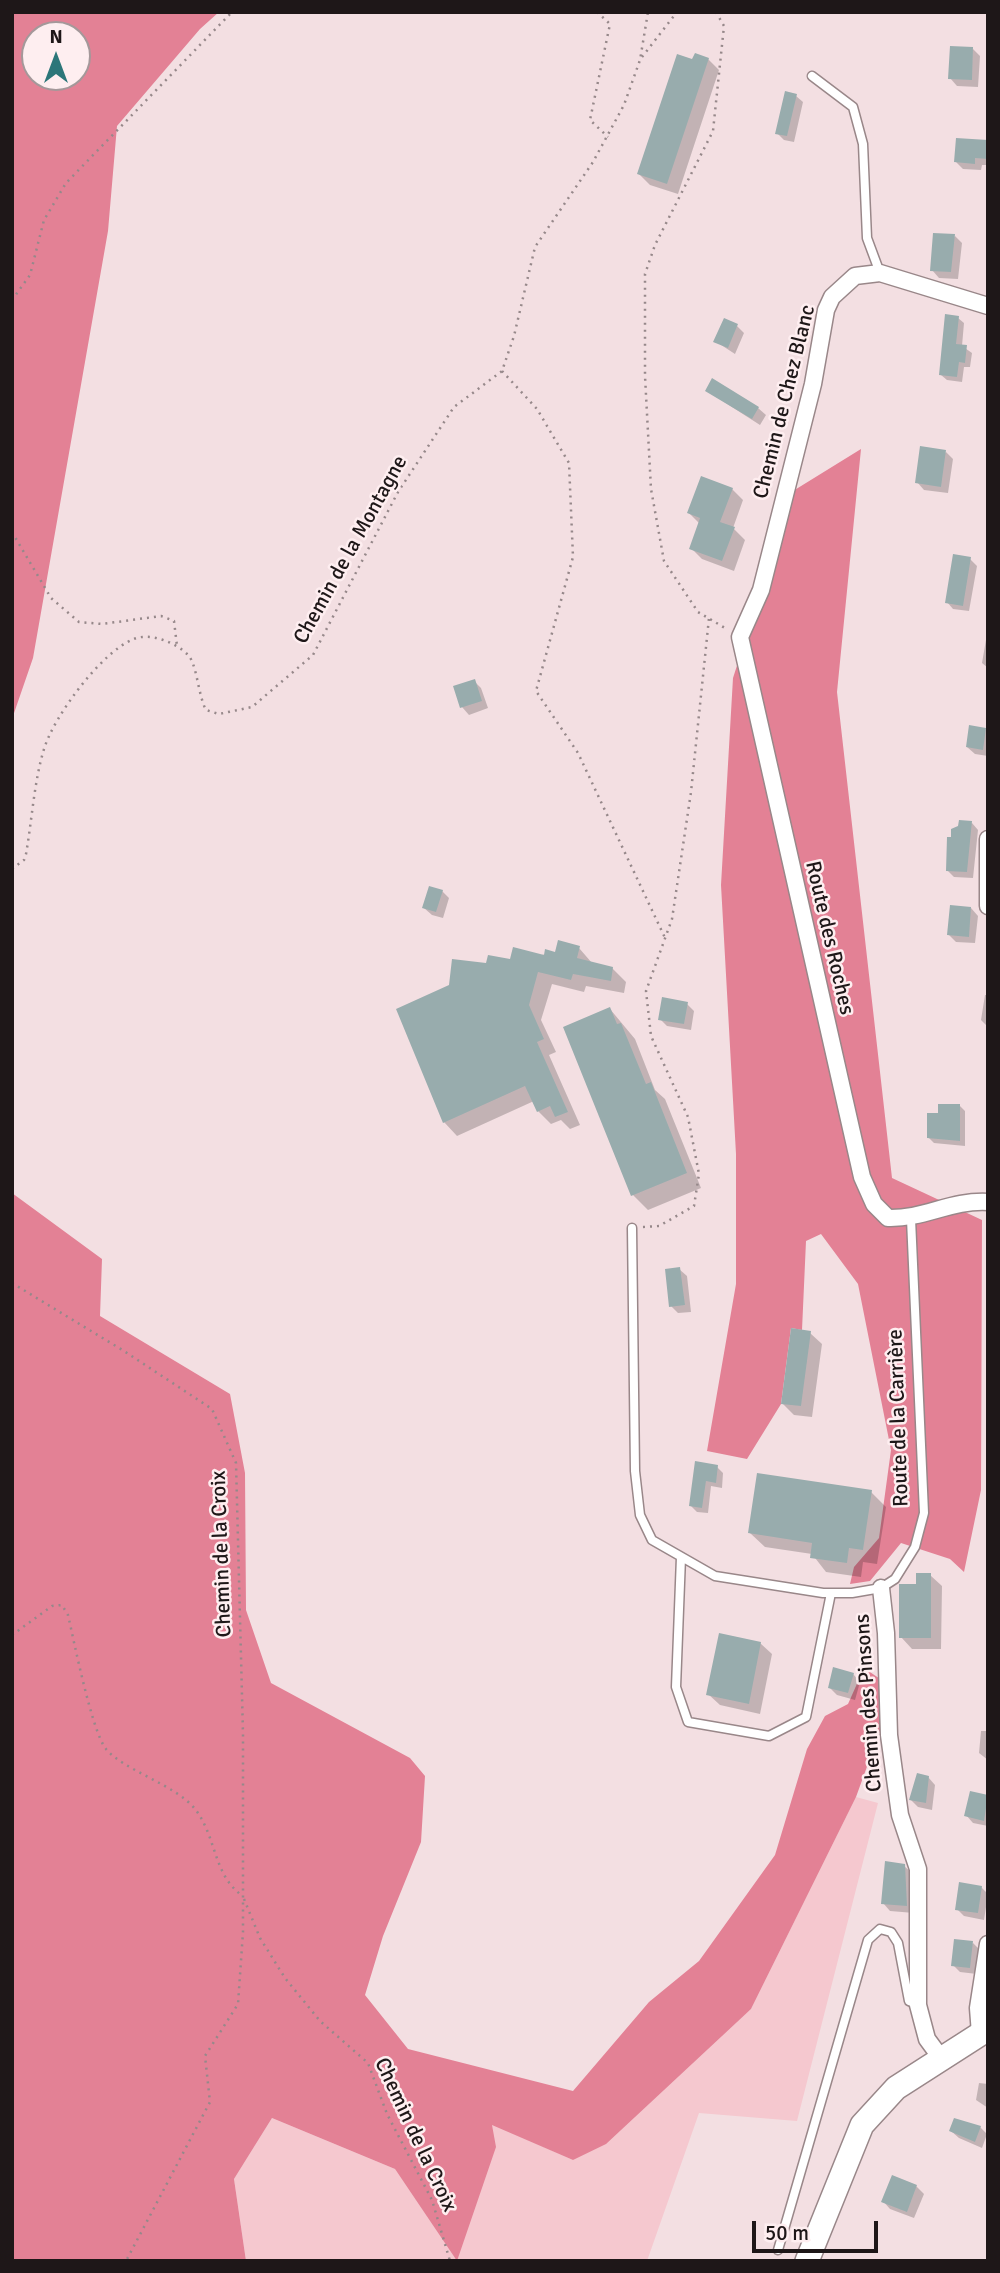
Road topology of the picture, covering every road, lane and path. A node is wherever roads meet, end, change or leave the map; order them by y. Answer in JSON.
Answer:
{"nodes":[{"id":1,"x":232,"y":12,"type":"edge"},
{"id":2,"x":597,"y":12,"type":"edge"},
{"id":3,"x":648,"y":12,"type":"edge"},
{"id":4,"x":677,"y":12,"type":"edge"},
{"id":5,"x":716,"y":12,"type":"edge"},
{"id":6,"x":640,"y":60,"type":"junction"},
{"id":7,"x":813,"y":76,"type":"dead end"},
{"id":8,"x":608,"y":137,"type":"junction"},
{"id":9,"x":880,"y":273,"type":"junction"},
{"id":10,"x":12,"y":300,"type":"edge"},
{"id":11,"x":988,"y":306,"type":"edge"},
{"id":12,"x":502,"y":370,"type":"junction"},
{"id":13,"x":12,"y":532,"type":"edge"},
{"id":14,"x":709,"y":618,"type":"junction"},
{"id":15,"x":740,"y":637,"type":"junction"},
{"id":16,"x":177,"y":646,"type":"junction"},
{"id":17,"x":988,"y":839,"type":"edge"},
{"id":18,"x":12,"y":869,"type":"edge"},
{"id":19,"x":988,"y":906,"type":"edge"},
{"id":20,"x":666,"y":940,"type":"junction"},
{"id":21,"x":988,"y":1202,"type":"edge"},
{"id":22,"x":911,"y":1219,"type":"junction"},
{"id":23,"x":632,"y":1228,"type":"joint"},
{"id":24,"x":12,"y":1283,"type":"edge"},
{"id":25,"x":681,"y":1557,"type":"junction"},
{"id":26,"x":881,"y":1588,"type":"junction"},
{"id":27,"x":831,"y":1593,"type":"junction"},
{"id":28,"x":12,"y":1635,"type":"edge"},
{"id":29,"x":243,"y":1896,"type":"junction"},
{"id":30,"x":988,"y":1944,"type":"edge"},
{"id":31,"x":918,"y":2005,"type":"junction"},
{"id":32,"x":984,"y":2031,"type":"edge"},
{"id":33,"x":941,"y":2057,"type":"junction"},
{"id":34,"x":778,"y":2250,"type":"dead end"},
{"id":35,"x":126,"y":2261,"type":"edge"},
{"id":36,"x":450,"y":2261,"type":"edge"},
{"id":37,"x":807,"y":2261,"type":"edge"}],
"edges":[{"from":1,"to":10,"type":"path"},
{"from":2,"to":8,"type":"path"},
{"from":3,"to":6,"type":"path"},
{"from":4,"to":6,"type":"path"},
{"from":5,"to":14,"type":"path"},
{"from":6,"to":8,"type":"path"},
{"from":7,"to":9,"type":"lane"},
{"from":8,"to":12,"type":"path"},
{"from":9,"to":11,"type":"street"},
{"from":9,"to":15,"type":"street","name":"Chemin de Chez Blanc"},
{"from":12,"to":16,"type":"path","name":"Chemin de la Montagne"},
{"from":12,"to":20,"type":"path"},
{"from":13,"to":16,"type":"path"},
{"from":14,"to":15,"type":"path"},
{"from":14,"to":20,"type":"path"},
{"from":15,"to":22,"type":"street","name":"Route des Roches"},
{"from":16,"to":18,"type":"path"},
{"from":17,"to":19,"type":"street"},
{"from":20,"to":23,"type":"path"},
{"from":21,"to":22,"type":"street"},
{"from":22,"to":26,"type":"lane","name":"Route de la Carrière"},
{"from":23,"to":25,"type":"lane"},
{"from":24,"to":29,"type":"path","name":"Chemin de la Croix"},
{"from":25,"to":27,"type":"lane"},
{"from":25,"to":27,"type":"lane"},
{"from":26,"to":27,"type":"lane"},
{"from":26,"to":31,"type":"street","name":"Chemin des Pinsons"},
{"from":28,"to":29,"type":"path"},
{"from":29,"to":35,"type":"path","name":"Chemin de la Croix"},
{"from":29,"to":36,"type":"path","name":"Chemin de la Croix"},
{"from":30,"to":32,"type":"street"},
{"from":31,"to":33,"type":"street","name":"Chemin des Pinsons"},
{"from":31,"to":34,"type":"lane"},
{"from":32,"to":33,"type":"street"},
{"from":33,"to":37,"type":"street"}]}
